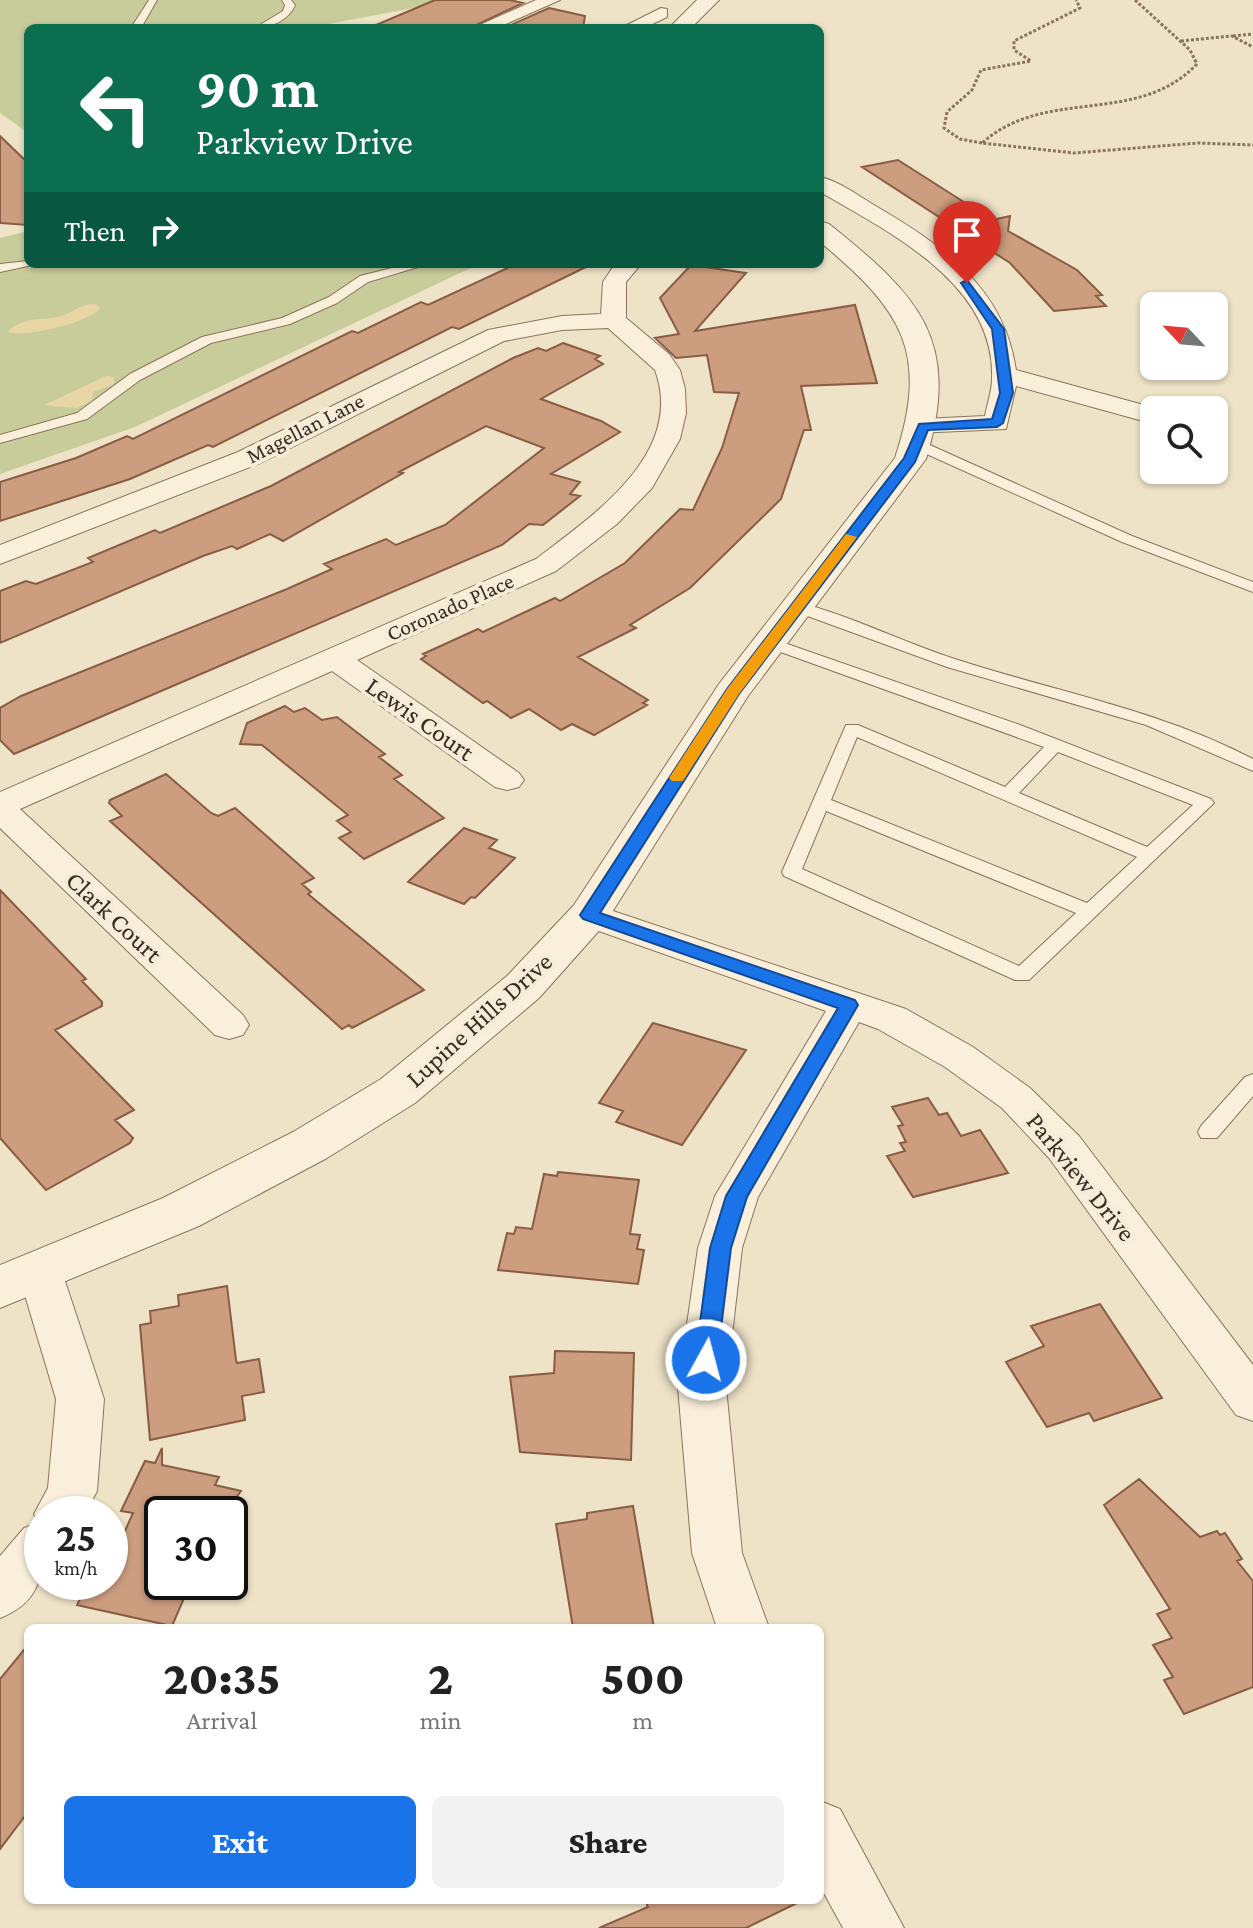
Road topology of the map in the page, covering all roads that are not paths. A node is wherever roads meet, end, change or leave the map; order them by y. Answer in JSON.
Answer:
{"nodes":[{"id":1,"x":153,"y":0,"type":"edge"},
{"id":2,"x":286,"y":0,"type":"edge"},
{"id":3,"x":551,"y":0,"type":"edge"},
{"id":4,"x":709,"y":0,"type":"edge"},
{"id":5,"x":661,"y":13,"type":"dead end"},
{"id":6,"x":138,"y":24,"type":"edge"},
{"id":7,"x":267,"y":24,"type":"edge"},
{"id":8,"x":492,"y":24,"type":"edge"},
{"id":9,"x":638,"y":24,"type":"edge"},
{"id":10,"x":683,"y":24,"type":"edge"},
{"id":11,"x":824,"y":186,"type":"edge"},
{"id":12,"x":824,"y":232,"type":"edge"},
{"id":13,"x":24,"y":265,"type":"edge"},
{"id":14,"x":0,"y":268,"type":"edge"},
{"id":15,"x":407,"y":268,"type":"edge"},
{"id":16,"x":624,"y":268,"type":"edge"},
{"id":17,"x":614,"y":320,"type":"junction"},
{"id":18,"x":1006,"y":375,"type":"junction"},
{"id":19,"x":1140,"y":412,"type":"edge"},
{"id":20,"x":920,"y":435,"type":"junction"},
{"id":21,"x":0,"y":439,"type":"edge"},
{"id":22,"x":0,"y":555,"type":"edge"},
{"id":23,"x":1253,"y":587,"type":"edge"},
{"id":24,"x":797,"y":607,"type":"junction"},
{"id":25,"x":770,"y":643,"type":"junction"},
{"id":26,"x":334,"y":658,"type":"junction"},
{"id":27,"x":1055,"y":745,"type":"junction"},
{"id":28,"x":1253,"y":766,"type":"edge"},
{"id":29,"x":507,"y":780,"type":"dead end"},
{"id":30,"x":1007,"y":795,"type":"junction"},
{"id":31,"x":821,"y":802,"type":"junction"},
{"id":32,"x":0,"y":807,"type":"edge"},
{"id":33,"x":1149,"y":855,"type":"junction"},
{"id":34,"x":1089,"y":911,"type":"junction"},
{"id":35,"x":589,"y":915,"type":"junction"},
{"id":36,"x":849,"y":1005,"type":"junction"},
{"id":37,"x":229,"y":1025,"type":"dead end"},
{"id":38,"x":1253,"y":1082,"type":"edge"},
{"id":39,"x":1209,"y":1132,"type":"dead end"},
{"id":40,"x":20,"y":1279,"type":"edge"},
{"id":41,"x":1253,"y":1401,"type":"edge"},
{"id":42,"x":69,"y":1496,"type":"edge"},
{"id":43,"x":24,"y":1565,"type":"edge"},
{"id":44,"x":0,"y":1594,"type":"edge"},
{"id":45,"x":742,"y":1624,"type":"edge"},
{"id":46,"x":824,"y":1836,"type":"edge"},
{"id":47,"x":875,"y":1928,"type":"edge"}],
"edges":[{"from":1,"to":6,"type":"lane"},
{"from":2,"to":7,"type":"lane"},
{"from":3,"to":8,"type":"street"},
{"from":4,"to":10,"type":"street"},
{"from":5,"to":9,"type":"street"},
{"from":11,"to":18,"type":"street"},
{"from":12,"to":20,"type":"street","name":"Lupine Hills Drive"},
{"from":13,"to":14,"type":"lane"},
{"from":15,"to":21,"type":"lane"},
{"from":16,"to":17,"type":"street"},
{"from":17,"to":22,"type":"street","name":"Magellan Lane"},
{"from":17,"to":26,"type":"street","name":"Coronado Place"},
{"from":18,"to":19,"type":"street"},
{"from":18,"to":20,"type":"street"},
{"from":20,"to":23,"type":"lane"},
{"from":20,"to":24,"type":"street","name":"Lupine Hills Drive"},
{"from":24,"to":25,"type":"street","name":"Lupine Hills Drive"},
{"from":24,"to":28,"type":"lane"},
{"from":25,"to":27,"type":"lane"},
{"from":25,"to":35,"type":"street","name":"Lupine Hills Drive"},
{"from":26,"to":29,"type":"street","name":"Lewis Court"},
{"from":26,"to":32,"type":"street","name":"Coronado Place"},
{"from":27,"to":30,"type":"lane"},
{"from":27,"to":33,"type":"lane"},
{"from":30,"to":31,"type":"lane"},
{"from":30,"to":33,"type":"lane"},
{"from":31,"to":34,"type":"lane"},
{"from":31,"to":34,"type":"lane"},
{"from":32,"to":37,"type":"street","name":"Clark Court"},
{"from":33,"to":34,"type":"lane"},
{"from":35,"to":36,"type":"street","name":"Parkview Drive"},
{"from":35,"to":40,"type":"street","name":"Lupine Hills Drive"},
{"from":36,"to":41,"type":"street","name":"Parkview Drive"},
{"from":36,"to":45,"type":"street"},
{"from":38,"to":39,"type":"lane"},
{"from":40,"to":42,"type":"street"},
{"from":43,"to":44,"type":"street"},
{"from":46,"to":47,"type":"street"}]}
